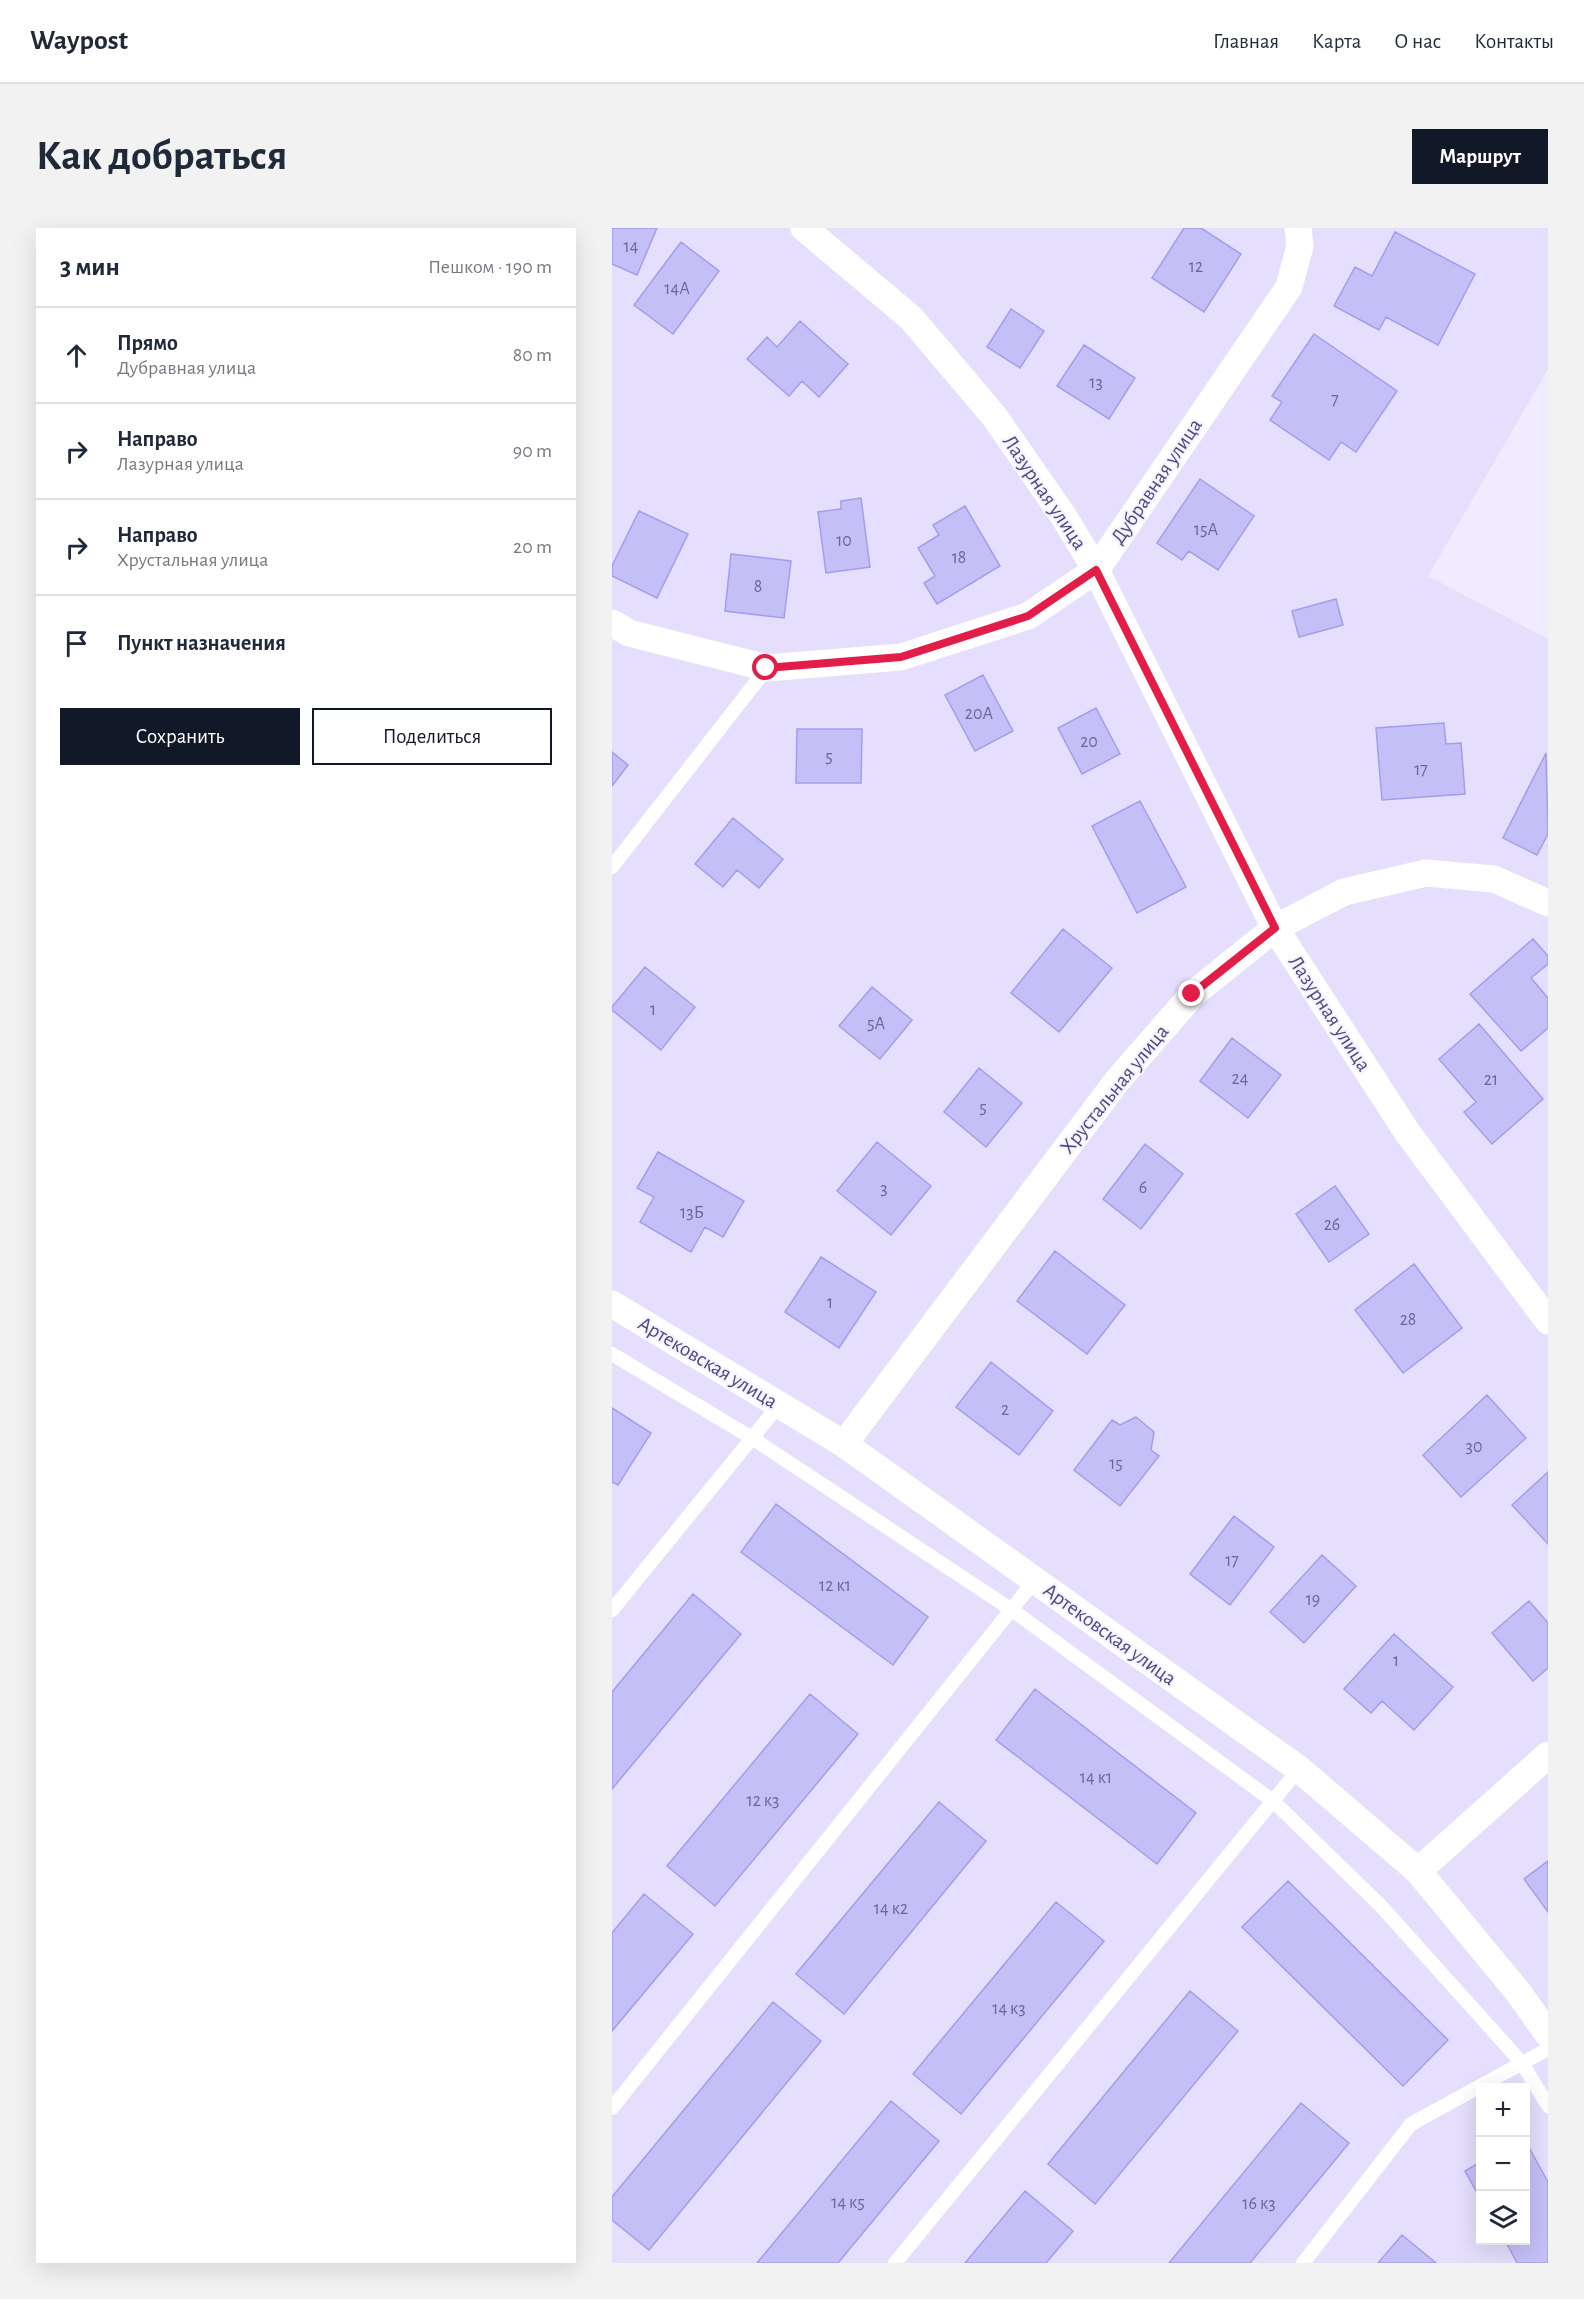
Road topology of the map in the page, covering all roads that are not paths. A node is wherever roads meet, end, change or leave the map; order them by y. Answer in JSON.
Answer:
{"nodes":[{"id":1,"x":804,"y":228,"type":"edge"},
{"id":2,"x":1298,"y":228,"type":"edge"},
{"id":3,"x":1096,"y":570,"type":"junction"},
{"id":4,"x":612,"y":622,"type":"edge"},
{"id":5,"x":766,"y":668,"type":"junction"},
{"id":6,"x":612,"y":867,"type":"edge"},
{"id":7,"x":1548,"y":903,"type":"edge"},
{"id":8,"x":1275,"y":928,"type":"junction"},
{"id":9,"x":612,"y":1304,"type":"edge"},
{"id":10,"x":1548,"y":1321,"type":"edge"},
{"id":11,"x":612,"y":1354,"type":"edge"},
{"id":12,"x":779,"y":1405,"type":"junction"},
{"id":13,"x":752,"y":1438,"type":"junction"},
{"id":14,"x":844,"y":1444,"type":"junction"},
{"id":15,"x":1035,"y":1580,"type":"junction"},
{"id":16,"x":612,"y":1610,"type":"edge"},
{"id":17,"x":1012,"y":1610,"type":"junction"},
{"id":18,"x":1548,"y":1755,"type":"edge"},
{"id":19,"x":1299,"y":1769,"type":"junction"},
{"id":20,"x":1273,"y":1801,"type":"junction"},
{"id":21,"x":1418,"y":1871,"type":"junction"},
{"id":22,"x":1548,"y":2034,"type":"edge"},
{"id":23,"x":1548,"y":2049,"type":"edge"},
{"id":24,"x":1522,"y":2063,"type":"junction"},
{"id":25,"x":1548,"y":2106,"type":"edge"},
{"id":26,"x":612,"y":2108,"type":"edge"},
{"id":27,"x":896,"y":2263,"type":"edge"},
{"id":28,"x":1303,"y":2263,"type":"edge"}],
"edges":[{"from":1,"to":3,"type":"street","name":"Лазурная улица"},
{"from":2,"to":3,"type":"street","name":"Дубравная улица"},
{"from":3,"to":5,"type":"street","name":"Дубравная улица"},
{"from":3,"to":8,"type":"street","name":"Лазурная улица"},
{"from":4,"to":5,"type":"street","name":"Дубравная улица"},
{"from":5,"to":6,"type":"lane"},
{"from":7,"to":8,"type":"street","name":"Хрустальная улица"},
{"from":8,"to":10,"type":"street","name":"Лазурная улица"},
{"from":8,"to":14,"type":"street","name":"Хрустальная улица"},
{"from":9,"to":12,"type":"street","name":"Артековская улица"},
{"from":11,"to":13,"type":"lane"},
{"from":12,"to":13,"type":"lane"},
{"from":12,"to":14,"type":"street","name":"Артековская улица"},
{"from":13,"to":16,"type":"lane"},
{"from":13,"to":17,"type":"lane"},
{"from":14,"to":15,"type":"street","name":"Артековская улица"},
{"from":15,"to":17,"type":"lane"},
{"from":15,"to":19,"type":"street","name":"Артековская улица"},
{"from":17,"to":20,"type":"lane"},
{"from":17,"to":26,"type":"lane"},
{"from":18,"to":21,"type":"street"},
{"from":19,"to":20,"type":"lane"},
{"from":19,"to":21,"type":"street","name":"Артековская улица"},
{"from":20,"to":24,"type":"lane"},
{"from":20,"to":27,"type":"lane"},
{"from":21,"to":22,"type":"street","name":"Артековская улица"},
{"from":23,"to":24,"type":"lane"},
{"from":24,"to":25,"type":"lane"},
{"from":24,"to":28,"type":"lane"}]}
